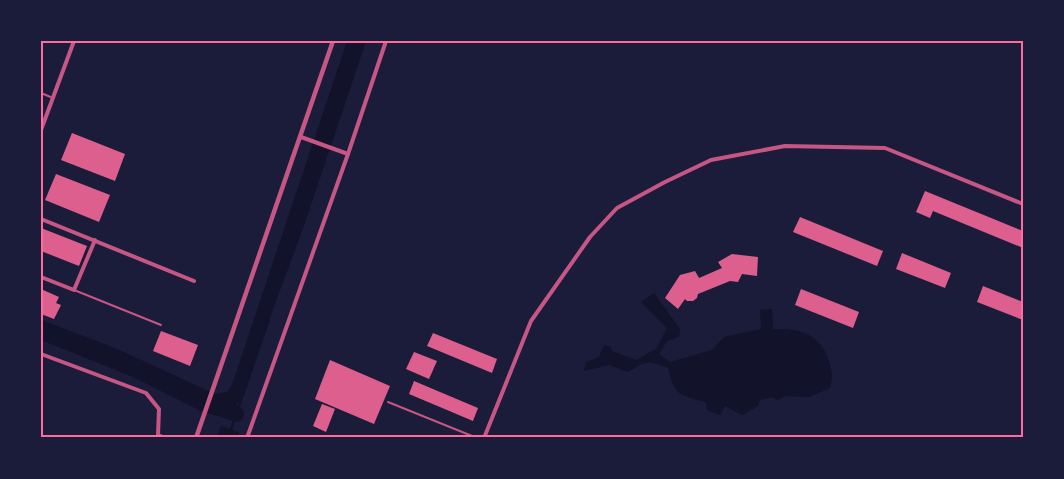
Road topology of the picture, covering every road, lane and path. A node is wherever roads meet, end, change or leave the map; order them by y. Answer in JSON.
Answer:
{"nodes":[{"id":1,"x":74,"y":41,"type":"edge"},
{"id":2,"x":333,"y":41,"type":"edge"},
{"id":3,"x":386,"y":41,"type":"edge"},
{"id":4,"x":41,"y":93,"type":"edge"},
{"id":5,"x":53,"y":98,"type":"junction"},
{"id":6,"x":41,"y":130,"type":"edge"},
{"id":7,"x":301,"y":137,"type":"junction"},
{"id":8,"x":348,"y":154,"type":"junction"},
{"id":9,"x":1023,"y":204,"type":"edge"},
{"id":10,"x":41,"y":218,"type":"edge"},
{"id":11,"x":94,"y":240,"type":"junction"},
{"id":12,"x":41,"y":277,"type":"edge"},
{"id":13,"x":194,"y":280,"type":"dead end"},
{"id":14,"x":74,"y":290,"type":"junction"},
{"id":15,"x":161,"y":324,"type":"dead end"},
{"id":16,"x":41,"y":354,"type":"edge"},
{"id":17,"x":388,"y":402,"type":"dead end"},
{"id":18,"x":197,"y":436,"type":"edge"},
{"id":19,"x":165,"y":438,"type":"edge"},
{"id":20,"x":247,"y":438,"type":"edge"},
{"id":21,"x":477,"y":438,"type":"edge"},
{"id":22,"x":484,"y":438,"type":"edge"}],
"edges":[{"from":1,"to":5,"type":"street"},
{"from":2,"to":7,"type":"street"},
{"from":3,"to":8,"type":"street"},
{"from":4,"to":5,"type":"lane"},
{"from":5,"to":6,"type":"street"},
{"from":7,"to":8,"type":"street"},
{"from":7,"to":18,"type":"street"},
{"from":8,"to":20,"type":"street"},
{"from":9,"to":22,"type":"street"},
{"from":10,"to":11,"type":"street"},
{"from":11,"to":13,"type":"street"},
{"from":11,"to":14,"type":"street"},
{"from":12,"to":14,"type":"street"},
{"from":14,"to":15,"type":"lane"},
{"from":16,"to":19,"type":"street"},
{"from":17,"to":21,"type":"lane"}]}
